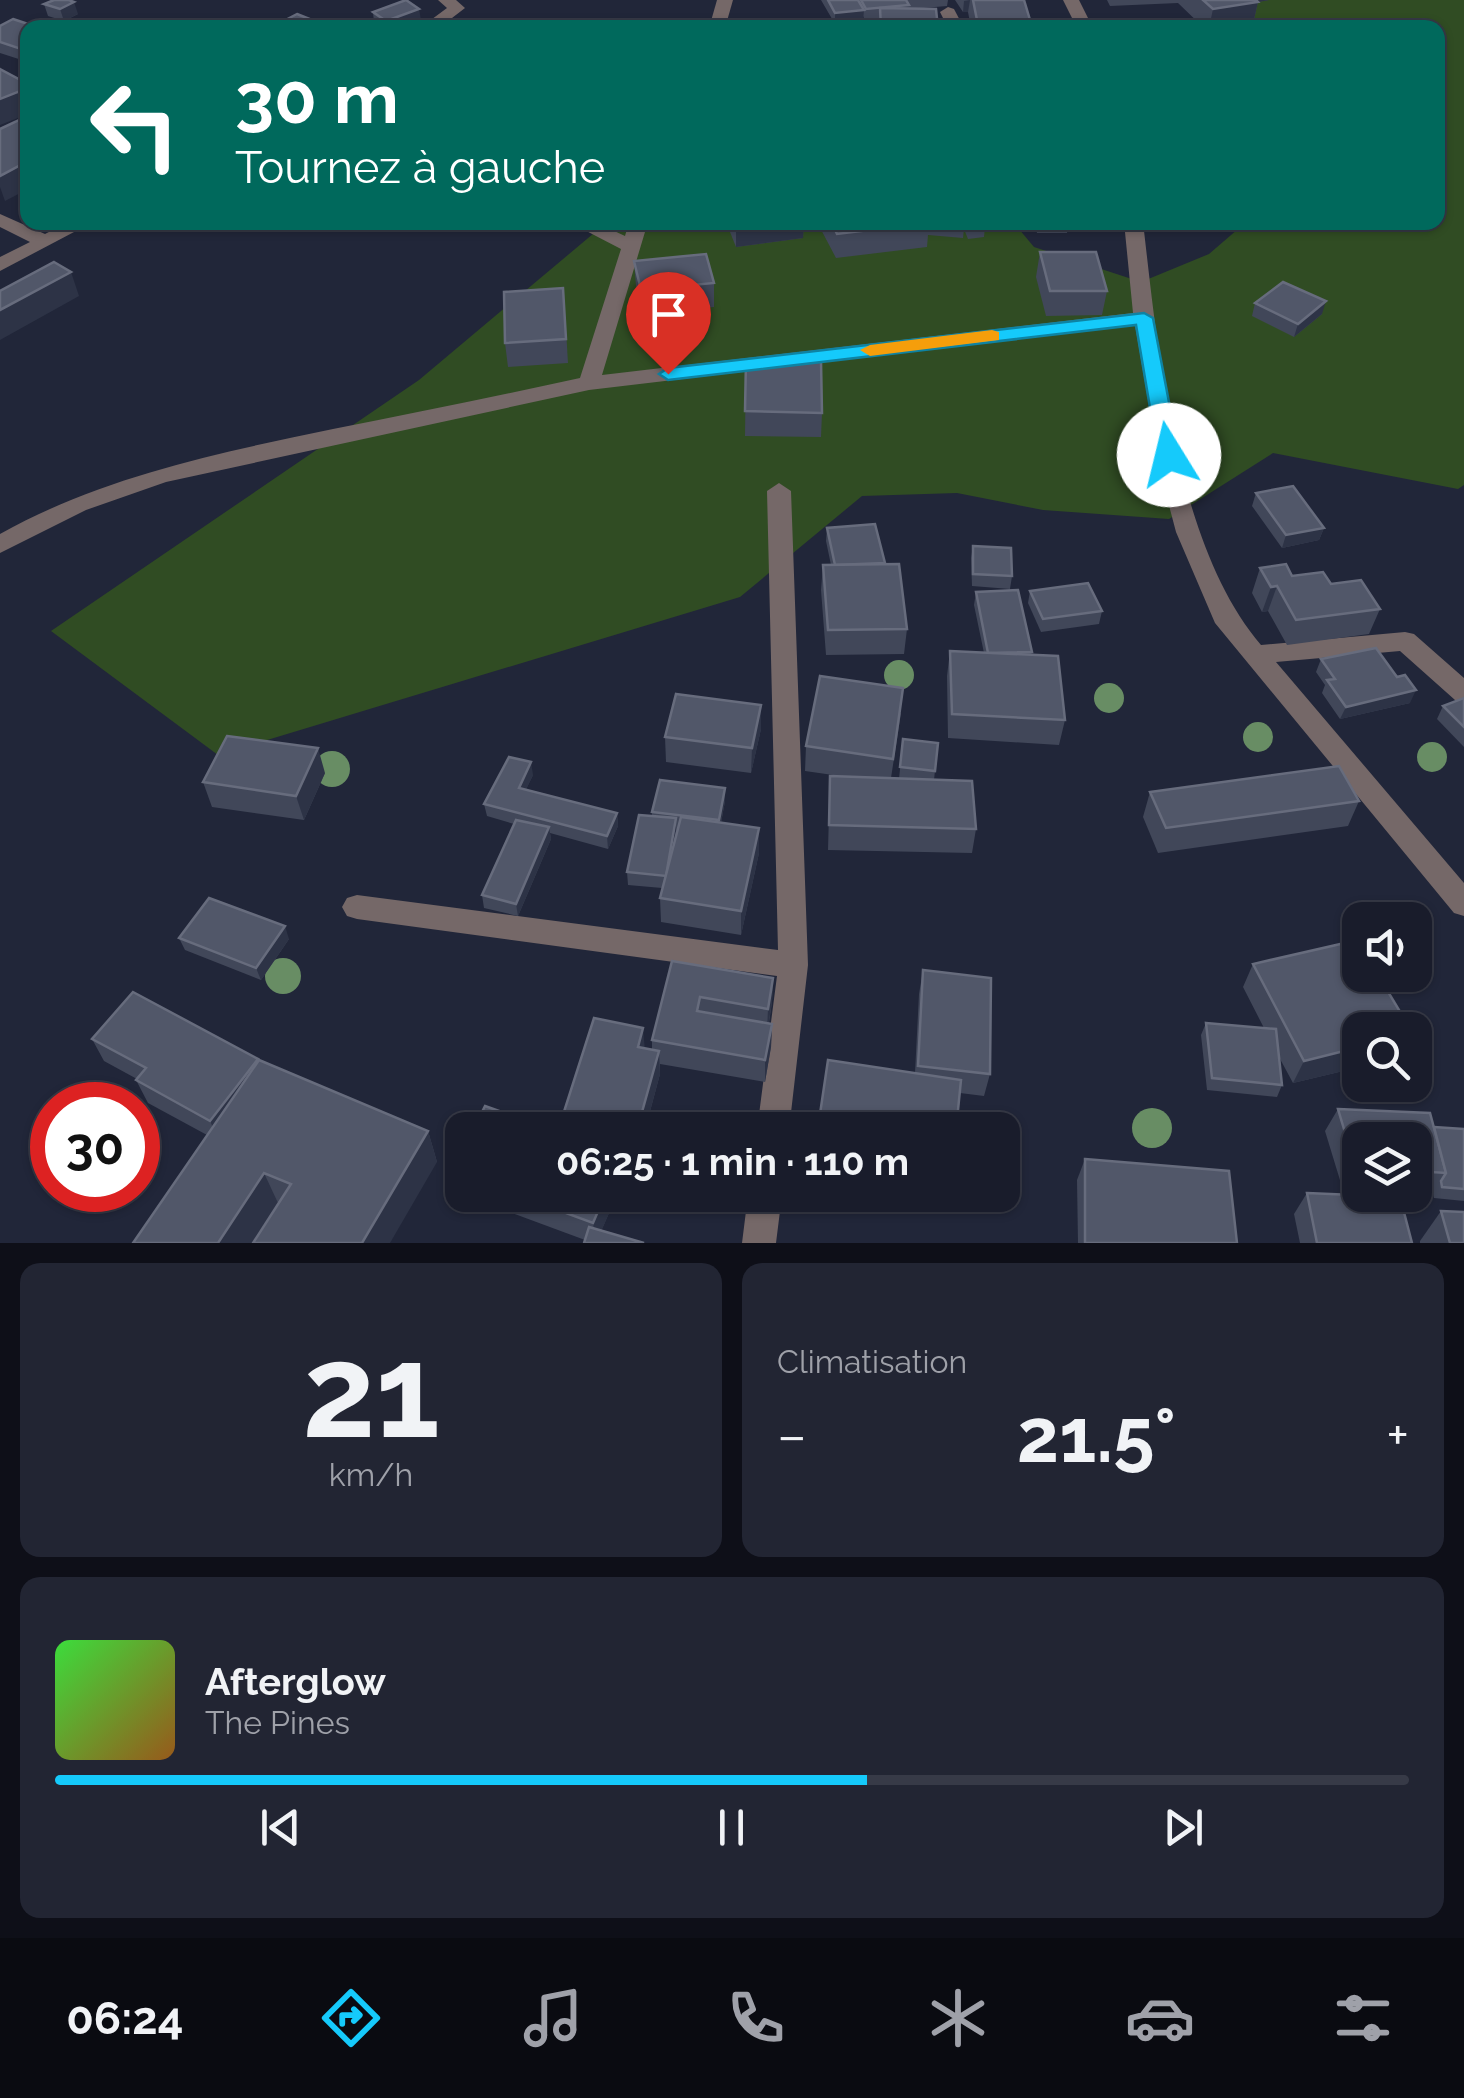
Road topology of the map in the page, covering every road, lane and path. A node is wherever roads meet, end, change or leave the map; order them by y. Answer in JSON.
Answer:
{"nodes":[{"id":1,"x":446,"y":0,"type":"edge"},
{"id":2,"x":440,"y":20,"type":"edge"},
{"id":3,"x":21,"y":230,"type":"edge"},
{"id":4,"x":69,"y":230,"type":"edge"},
{"id":5,"x":595,"y":230,"type":"edge"},
{"id":6,"x":637,"y":230,"type":"edge"},
{"id":7,"x":1135,"y":230,"type":"edge"},
{"id":8,"x":46,"y":242,"type":"junction"},
{"id":9,"x":630,"y":246,"type":"junction"},
{"id":10,"x":0,"y":265,"type":"edge"},
{"id":11,"x":1144,"y":318,"type":"junction"},
{"id":12,"x":589,"y":383,"type":"junction"},
{"id":13,"x":779,"y":491,"type":"dead end"},
{"id":14,"x":0,"y":545,"type":"edge"},
{"id":15,"x":1254,"y":655,"type":"junction"},
{"id":16,"x":1464,"y":693,"type":"edge"},
{"id":17,"x":1464,"y":904,"type":"edge"},
{"id":18,"x":358,"y":907,"type":"dead end"},
{"id":19,"x":793,"y":965,"type":"junction"},
{"id":20,"x":775,"y":1112,"type":"edge"},
{"id":21,"x":763,"y":1212,"type":"edge"},
{"id":22,"x":759,"y":1243,"type":"edge"}],
"edges":[{"from":1,"to":2,"type":"street"},
{"from":3,"to":8,"type":"street"},
{"from":4,"to":8,"type":"street"},
{"from":5,"to":9,"type":"street"},
{"from":6,"to":9,"type":"street"},
{"from":7,"to":11,"type":"street"},
{"from":8,"to":10,"type":"street"},
{"from":9,"to":12,"type":"street"},
{"from":11,"to":12,"type":"street"},
{"from":11,"to":15,"type":"street"},
{"from":12,"to":14,"type":"street"},
{"from":13,"to":19,"type":"street"},
{"from":15,"to":16,"type":"street"},
{"from":15,"to":17,"type":"street"},
{"from":18,"to":19,"type":"street"},
{"from":19,"to":20,"type":"street"},
{"from":21,"to":22,"type":"street"}]}
